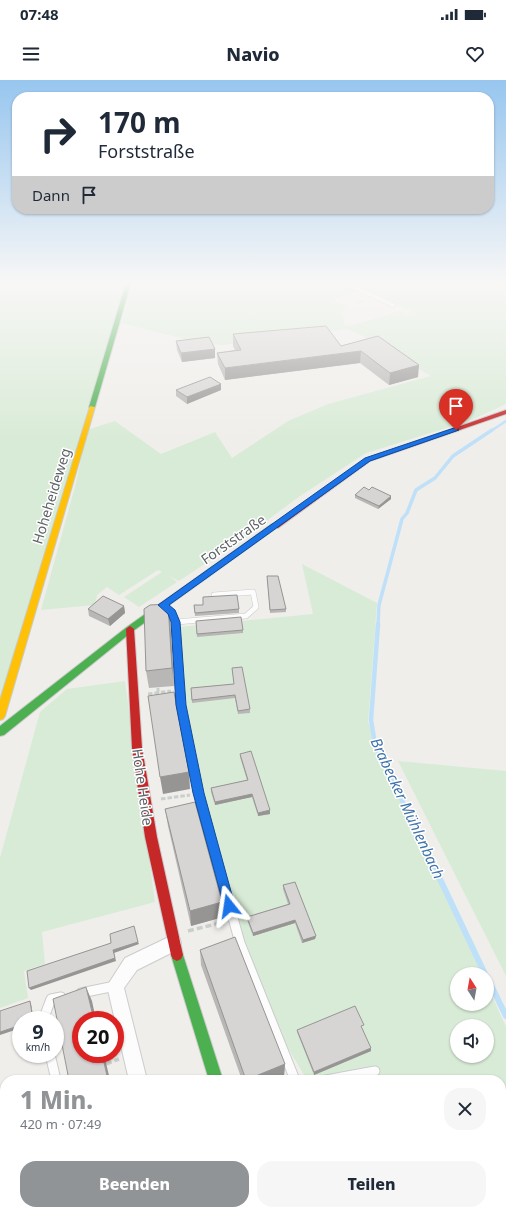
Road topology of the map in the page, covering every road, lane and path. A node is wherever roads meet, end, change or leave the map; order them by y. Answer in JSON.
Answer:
{"nodes":[{"id":1,"x":114,"y":336,"type":"edge"},
{"id":2,"x":506,"y":412,"type":"edge"},
{"id":3,"x":214,"y":595,"type":"edge"},
{"id":4,"x":163,"y":605,"type":"junction"},
{"id":5,"x":176,"y":622,"type":"junction"},
{"id":6,"x":130,"y":629,"type":"junction"},
{"id":7,"x":158,"y":688,"type":"edge"},
{"id":8,"x":179,"y":690,"type":"junction"},
{"id":9,"x":158,"y":693,"type":"junction"},
{"id":10,"x":134,"y":695,"type":"junction"},
{"id":11,"x":0,"y":716,"type":"edge"},
{"id":12,"x":0,"y":732,"type":"edge"},
{"id":13,"x":172,"y":792,"type":"edge"},
{"id":14,"x":198,"y":793,"type":"junction"},
{"id":15,"x":173,"y":798,"type":"junction"},
{"id":16,"x":145,"y":802,"type":"junction"},
{"id":17,"x":232,"y":920,"type":"junction"},
{"id":18,"x":172,"y":939,"type":"junction"},
{"id":19,"x":115,"y":986,"type":"junction"},
{"id":20,"x":46,"y":1011,"type":"edge"},
{"id":21,"x":52,"y":1063,"type":"edge"},
{"id":22,"x":376,"y":1071,"type":"dead end"},
{"id":23,"x":55,"y":1075,"type":"edge"},
{"id":24,"x":137,"y":1075,"type":"edge"},
{"id":25,"x":214,"y":1075,"type":"edge"},
{"id":26,"x":293,"y":1075,"type":"edge"},
{"id":27,"x":354,"y":1075,"type":"edge"}],
"edges":[{"from":1,"to":11,"type":"street","name":"Hoheheideweg"},
{"from":2,"to":4,"type":"street","name":"Forststraße"},
{"from":3,"to":5,"type":"lane"},
{"from":4,"to":5,"type":"lane"},
{"from":4,"to":6,"type":"street","name":"Forststraße"},
{"from":5,"to":8,"type":"lane"},
{"from":6,"to":10,"type":"street","name":"Hohe Heide"},
{"from":6,"to":12,"type":"street","name":"Forststraße"},
{"from":7,"to":9,"type":"path"},
{"from":8,"to":9,"type":"path"},
{"from":8,"to":14,"type":"lane"},
{"from":9,"to":10,"type":"path"},
{"from":10,"to":16,"type":"street","name":"Hohe Heide"},
{"from":13,"to":15,"type":"path"},
{"from":14,"to":15,"type":"path"},
{"from":14,"to":17,"type":"lane"},
{"from":15,"to":16,"type":"path"},
{"from":16,"to":18,"type":"street","name":"Hohe Heide"},
{"from":17,"to":18,"type":"path"},
{"from":17,"to":26,"type":"lane"},
{"from":18,"to":19,"type":"street"},
{"from":18,"to":25,"type":"street","name":"Hohe Heide"},
{"from":19,"to":20,"type":"lane"},
{"from":19,"to":24,"type":"street"},
{"from":21,"to":23,"type":"lane"},
{"from":22,"to":27,"type":"lane"}]}
